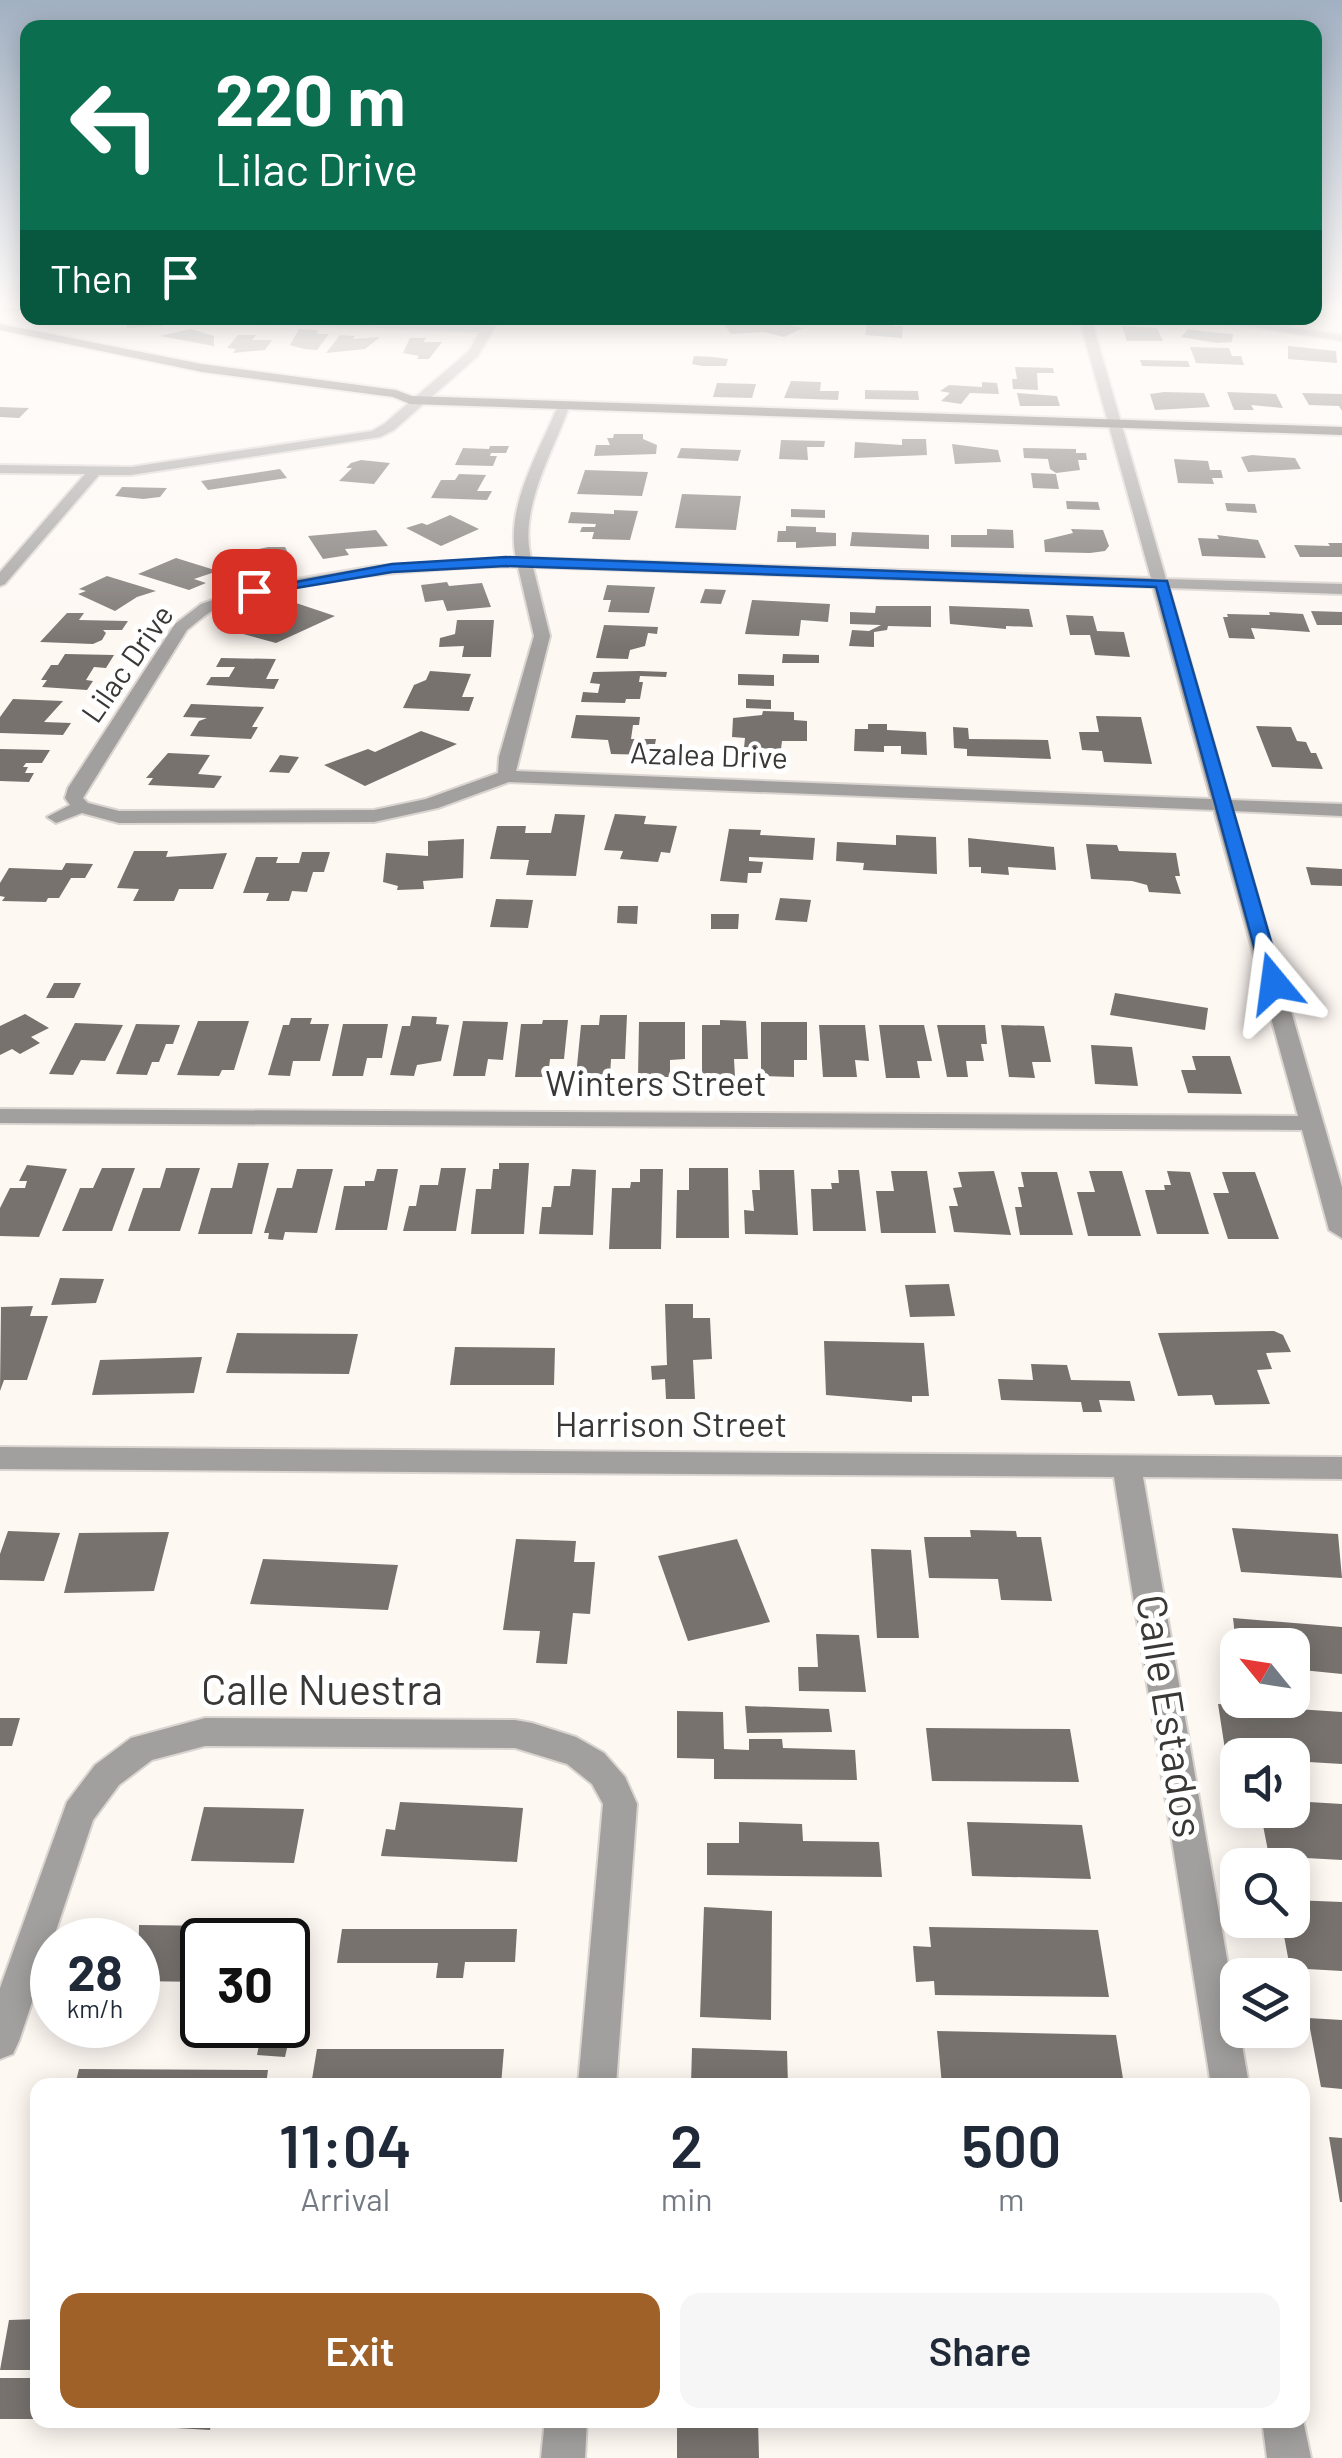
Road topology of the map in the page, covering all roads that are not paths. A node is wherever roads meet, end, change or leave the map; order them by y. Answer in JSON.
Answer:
{"nodes":[{"id":1,"x":395,"y":422,"type":"edge"},
{"id":2,"x":557,"y":422,"type":"edge"},
{"id":3,"x":996,"y":422,"type":"edge"},
{"id":4,"x":1117,"y":422,"type":"edge"},
{"id":5,"x":1118,"y":425,"type":"junction"},
{"id":6,"x":1342,"y":431,"type":"edge"},
{"id":7,"x":0,"y":469,"type":"edge"},
{"id":8,"x":94,"y":472,"type":"junction"},
{"id":9,"x":522,"y":562,"type":"junction"},
{"id":10,"x":0,"y":581,"type":"edge"},
{"id":11,"x":1162,"y":584,"type":"junction"},
{"id":12,"x":1342,"y":590,"type":"edge"},
{"id":13,"x":508,"y":776,"type":"junction"},
{"id":14,"x":1224,"y":806,"type":"junction"},
{"id":15,"x":82,"y":807,"type":"junction"},
{"id":16,"x":1342,"y":810,"type":"edge"},
{"id":17,"x":56,"y":817,"type":"dead end"},
{"id":18,"x":0,"y":1116,"type":"edge"},
{"id":19,"x":1312,"y":1122,"type":"junction"},
{"id":20,"x":1342,"y":1230,"type":"edge"},
{"id":21,"x":0,"y":1458,"type":"edge"},
{"id":22,"x":1126,"y":1466,"type":"junction"},
{"id":23,"x":1342,"y":1468,"type":"edge"},
{"id":24,"x":0,"y":2041,"type":"edge"},
{"id":25,"x":598,"y":2078,"type":"edge"},
{"id":26,"x":1229,"y":2078,"type":"edge"},
{"id":27,"x":565,"y":2428,"type":"edge"},
{"id":28,"x":1284,"y":2428,"type":"edge"},
{"id":29,"x":563,"y":2458,"type":"edge"},
{"id":30,"x":1289,"y":2458,"type":"edge"}],
"edges":[{"from":1,"to":8,"type":"street"},
{"from":2,"to":9,"type":"street"},
{"from":3,"to":5,"type":"main road"},
{"from":4,"to":5,"type":"street"},
{"from":5,"to":6,"type":"main road"},
{"from":5,"to":11,"type":"street"},
{"from":7,"to":8,"type":"street"},
{"from":8,"to":10,"type":"street"},
{"from":9,"to":11,"type":"street","name":"Lilac Drive"},
{"from":9,"to":13,"type":"street"},
{"from":9,"to":15,"type":"street","name":"Lilac Drive"},
{"from":11,"to":12,"type":"street","name":"Lilac Drive"},
{"from":11,"to":14,"type":"street"},
{"from":13,"to":14,"type":"street","name":"Azalea Drive"},
{"from":13,"to":15,"type":"street","name":"Azalea Drive"},
{"from":14,"to":16,"type":"street","name":"Azalea Drive"},
{"from":14,"to":19,"type":"street"},
{"from":15,"to":17,"type":"street"},
{"from":18,"to":19,"type":"street","name":"Winters Street"},
{"from":19,"to":20,"type":"street"},
{"from":21,"to":22,"type":"street","name":"Harrison Street"},
{"from":22,"to":23,"type":"street","name":"Harrison Street"},
{"from":22,"to":26,"type":"street","name":"Calle Estados"},
{"from":24,"to":25,"type":"street","name":"Calle Nuestra"},
{"from":27,"to":29,"type":"street"},
{"from":28,"to":30,"type":"street"}]}
